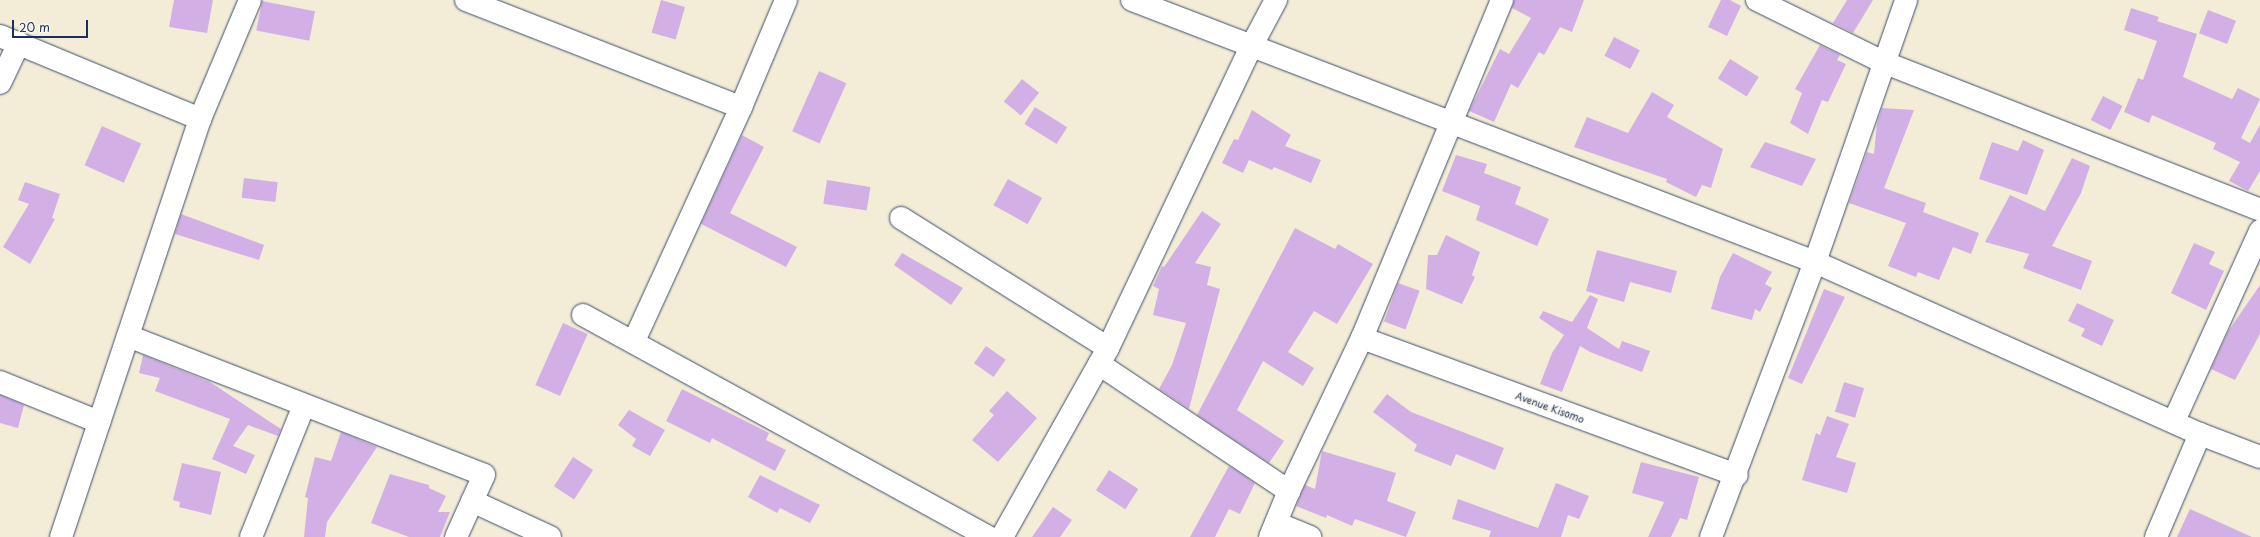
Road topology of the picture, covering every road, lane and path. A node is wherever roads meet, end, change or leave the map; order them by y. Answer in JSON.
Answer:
{"nodes":[{"id":1,"x":250,"y":0,"type":"edge"},
{"id":2,"x":466,"y":0,"type":"edge"},
{"id":3,"x":786,"y":0,"type":"edge"},
{"id":4,"x":1132,"y":0,"type":"edge"},
{"id":5,"x":1276,"y":0,"type":"edge"},
{"id":6,"x":1502,"y":0,"type":"edge"},
{"id":7,"x":1757,"y":0,"type":"edge"},
{"id":8,"x":1906,"y":0,"type":"edge"},
{"id":9,"x":10,"y":39,"type":"edge"},
{"id":10,"x":1252,"y":45,"type":"junction"},
{"id":11,"x":1883,"y":62,"type":"junction"},
{"id":12,"x":0,"y":83,"type":"edge"},
{"id":13,"x":741,"y":107,"type":"junction"},
{"id":14,"x":200,"y":119,"type":"junction"},
{"id":15,"x":1450,"y":121,"type":"junction"},
{"id":16,"x":2260,"y":210,"type":"edge"},
{"id":17,"x":901,"y":218,"type":"dead end"},
{"id":18,"x":2260,"y":231,"type":"edge"},
{"id":19,"x":1815,"y":262,"type":"junction"},
{"id":20,"x":583,"y":315,"type":"dead end"},
{"id":21,"x":128,"y":336,"type":"junction"},
{"id":22,"x":1362,"y":338,"type":"junction"},
{"id":23,"x":634,"y":341,"type":"junction"},
{"id":24,"x":1103,"y":356,"type":"junction"},
{"id":25,"x":0,"y":382,"type":"edge"},
{"id":26,"x":304,"y":405,"type":"junction"},
{"id":27,"x":2174,"y":421,"type":"junction"},
{"id":28,"x":99,"y":422,"type":"junction"},
{"id":29,"x":2200,"y":434,"type":"junction"},
{"id":30,"x":2260,"y":457,"type":"edge"},
{"id":31,"x":1737,"y":475,"type":"junction"},
{"id":32,"x":1289,"y":491,"type":"junction"},
{"id":33,"x":472,"y":501,"type":"junction"},
{"id":34,"x":1273,"y":530,"type":"edge"},
{"id":35,"x":62,"y":537,"type":"edge"},
{"id":36,"x":251,"y":537,"type":"edge"},
{"id":37,"x":456,"y":537,"type":"edge"},
{"id":38,"x":550,"y":537,"type":"edge"},
{"id":39,"x":989,"y":537,"type":"edge"},
{"id":40,"x":1002,"y":537,"type":"edge"},
{"id":41,"x":1310,"y":537,"type":"edge"},
{"id":42,"x":1711,"y":537,"type":"edge"},
{"id":43,"x":2156,"y":537,"type":"edge"}],
"edges":[{"from":1,"to":14,"type":"street"},
{"from":2,"to":13,"type":"street"},
{"from":3,"to":13,"type":"street"},
{"from":4,"to":10,"type":"street"},
{"from":5,"to":10,"type":"street"},
{"from":6,"to":15,"type":"street"},
{"from":7,"to":11,"type":"street"},
{"from":8,"to":11,"type":"street"},
{"from":9,"to":12,"type":"street"},
{"from":9,"to":14,"type":"street"},
{"from":10,"to":15,"type":"street"},
{"from":10,"to":24,"type":"street"},
{"from":11,"to":16,"type":"street"},
{"from":11,"to":19,"type":"street"},
{"from":13,"to":23,"type":"street"},
{"from":14,"to":21,"type":"street"},
{"from":15,"to":19,"type":"street"},
{"from":15,"to":22,"type":"street"},
{"from":17,"to":24,"type":"street"},
{"from":18,"to":27,"type":"street"},
{"from":19,"to":27,"type":"street"},
{"from":19,"to":31,"type":"street"},
{"from":20,"to":23,"type":"street"},
{"from":21,"to":26,"type":"street"},
{"from":21,"to":28,"type":"street"},
{"from":22,"to":31,"type":"street","name":"Avenue Kisomo"},
{"from":22,"to":32,"type":"street"},
{"from":23,"to":39,"type":"street"},
{"from":24,"to":32,"type":"street"},
{"from":24,"to":40,"type":"street"},
{"from":25,"to":28,"type":"street"},
{"from":26,"to":33,"type":"street"},
{"from":26,"to":36,"type":"street"},
{"from":27,"to":29,"type":"street"},
{"from":28,"to":35,"type":"street"},
{"from":29,"to":30,"type":"street"},
{"from":29,"to":43,"type":"street"},
{"from":31,"to":42,"type":"street"},
{"from":32,"to":34,"type":"street"},
{"from":33,"to":37,"type":"street"},
{"from":33,"to":38,"type":"street"},
{"from":34,"to":41,"type":"street"}]}
